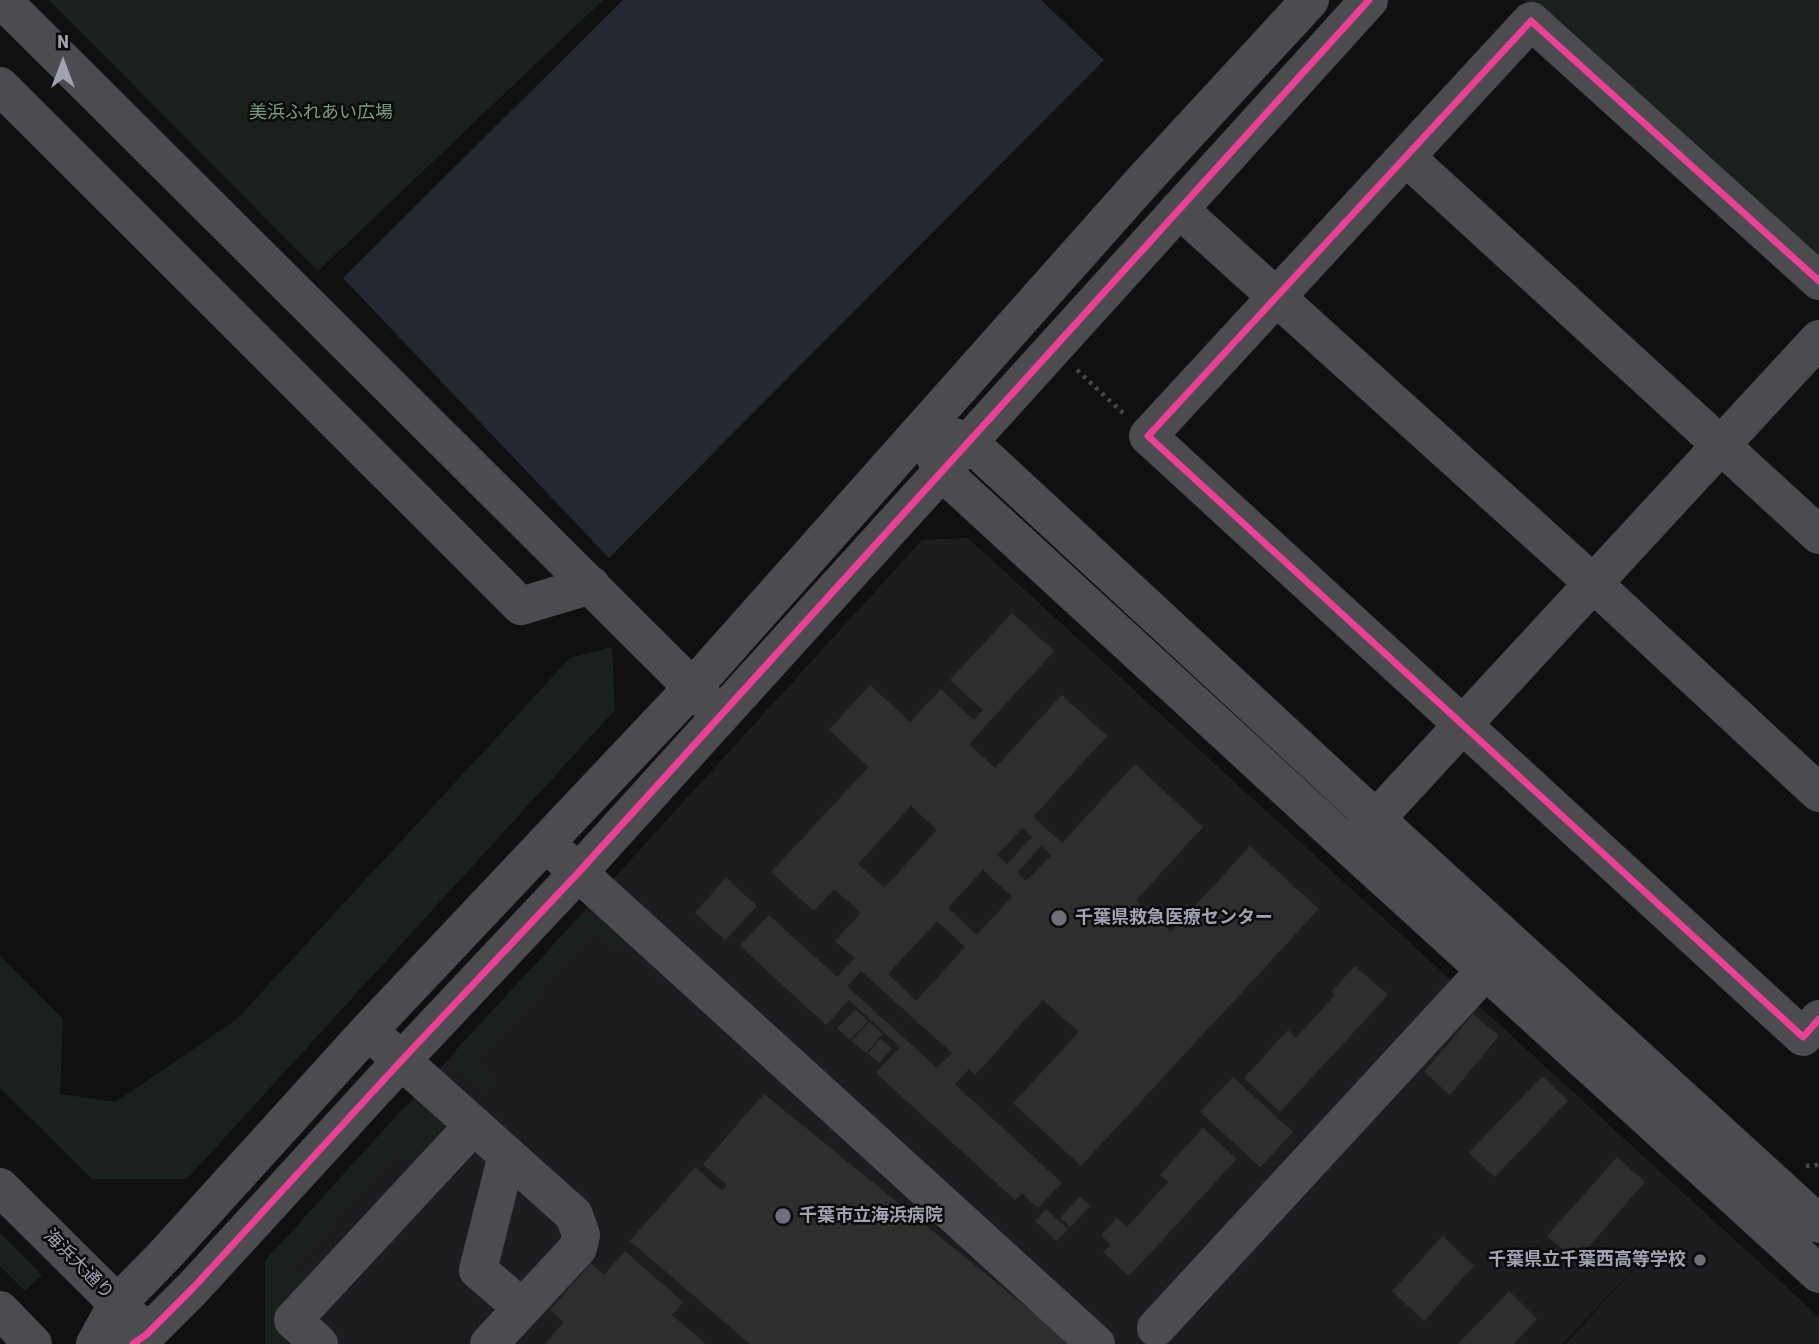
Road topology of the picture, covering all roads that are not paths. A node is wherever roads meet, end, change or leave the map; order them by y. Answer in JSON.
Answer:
{"nodes":[{"id":1,"x":2,"y":0,"type":"edge"},
{"id":2,"x":1310,"y":0,"type":"edge"},
{"id":3,"x":1369,"y":0,"type":"edge"},
{"id":4,"x":0,"y":88,"type":"edge"},
{"id":5,"x":1406,"y":158,"type":"junction"},
{"id":6,"x":1179,"y":209,"type":"junction"},
{"id":7,"x":1819,"y":281,"type":"edge"},
{"id":8,"x":1276,"y":297,"type":"junction"},
{"id":9,"x":1819,"y":339,"type":"edge"},
{"id":10,"x":924,"y":428,"type":"junction"},
{"id":11,"x":968,"y":441,"type":"junction"},
{"id":12,"x":1721,"y":445,"type":"junction"},
{"id":13,"x":942,"y":471,"type":"junction"},
{"id":14,"x":1819,"y":535,"type":"edge"},
{"id":15,"x":1594,"y":584,"type":"junction"},
{"id":16,"x":591,"y":585,"type":"junction"},
{"id":17,"x":693,"y":687,"type":"junction"},
{"id":18,"x":721,"y":715,"type":"junction"},
{"id":19,"x":1463,"y":725,"type":"junction"},
{"id":20,"x":1819,"y":793,"type":"edge"},
{"id":21,"x":1376,"y":819,"type":"junction"},
{"id":22,"x":546,"y":843,"type":"junction"},
{"id":23,"x":1350,"y":847,"type":"junction"},
{"id":24,"x":578,"y":873,"type":"junction"},
{"id":25,"x":1485,"y":971,"type":"junction"},
{"id":26,"x":1819,"y":1019,"type":"edge"},
{"id":27,"x":369,"y":1030,"type":"junction"},
{"id":28,"x":401,"y":1061,"type":"junction"},
{"id":29,"x":474,"y":1125,"type":"junction"},
{"id":30,"x":507,"y":1155,"type":"junction"},
{"id":31,"x":0,"y":1187,"type":"edge"},
{"id":32,"x":1807,"y":1219,"type":"edge"},
{"id":33,"x":1819,"y":1274,"type":"edge"},
{"id":34,"x":117,"y":1304,"type":"junction"},
{"id":35,"x":522,"y":1308,"type":"junction"},
{"id":36,"x":0,"y":1310,"type":"edge"},
{"id":37,"x":1156,"y":1328,"type":"dead end"},
{"id":38,"x":145,"y":1341,"type":"edge"},
{"id":39,"x":33,"y":1344,"type":"edge"},
{"id":40,"x":95,"y":1344,"type":"edge"},
{"id":41,"x":319,"y":1344,"type":"edge"},
{"id":42,"x":489,"y":1344,"type":"edge"},
{"id":43,"x":1096,"y":1344,"type":"edge"}],
"edges":[{"from":1,"to":16,"type":"street"},
{"from":2,"to":10,"type":"street"},
{"from":3,"to":6,"type":"street"},
{"from":4,"to":16,"type":"street"},
{"from":5,"to":7,"type":"street"},
{"from":5,"to":8,"type":"street"},
{"from":5,"to":12,"type":"street"},
{"from":6,"to":8,"type":"street"},
{"from":6,"to":11,"type":"street"},
{"from":8,"to":15,"type":"street"},
{"from":8,"to":19,"type":"street"},
{"from":9,"to":12,"type":"street"},
{"from":10,"to":11,"type":"street"},
{"from":10,"to":13,"type":"street"},
{"from":10,"to":17,"type":"street"},
{"from":11,"to":13,"type":"street"},
{"from":11,"to":21,"type":"street"},
{"from":12,"to":14,"type":"street"},
{"from":12,"to":15,"type":"street"},
{"from":13,"to":18,"type":"street"},
{"from":13,"to":23,"type":"street"},
{"from":15,"to":19,"type":"street"},
{"from":15,"to":20,"type":"street"},
{"from":16,"to":17,"type":"street"},
{"from":17,"to":18,"type":"street"},
{"from":17,"to":22,"type":"street"},
{"from":18,"to":24,"type":"street"},
{"from":19,"to":21,"type":"street"},
{"from":19,"to":26,"type":"street"},
{"from":21,"to":23,"type":"street"},
{"from":21,"to":32,"type":"street"},
{"from":22,"to":24,"type":"street"},
{"from":22,"to":27,"type":"street"},
{"from":23,"to":25,"type":"street"},
{"from":24,"to":28,"type":"street"},
{"from":24,"to":43,"type":"street"},
{"from":25,"to":32,"type":"street"},
{"from":25,"to":37,"type":"street"},
{"from":27,"to":28,"type":"street"},
{"from":27,"to":34,"type":"street"},
{"from":28,"to":29,"type":"street"},
{"from":28,"to":38,"type":"street"},
{"from":29,"to":30,"type":"street"},
{"from":29,"to":41,"type":"street"},
{"from":30,"to":35,"type":"street"},
{"from":30,"to":35,"type":"street"},
{"from":31,"to":34,"type":"street","name":"海浜大通り"},
{"from":32,"to":33,"type":"street"},
{"from":34,"to":38,"type":"street","name":"海浜大通り"},
{"from":34,"to":40,"type":"street"},
{"from":35,"to":42,"type":"street"},
{"from":36,"to":39,"type":"street"}]}
